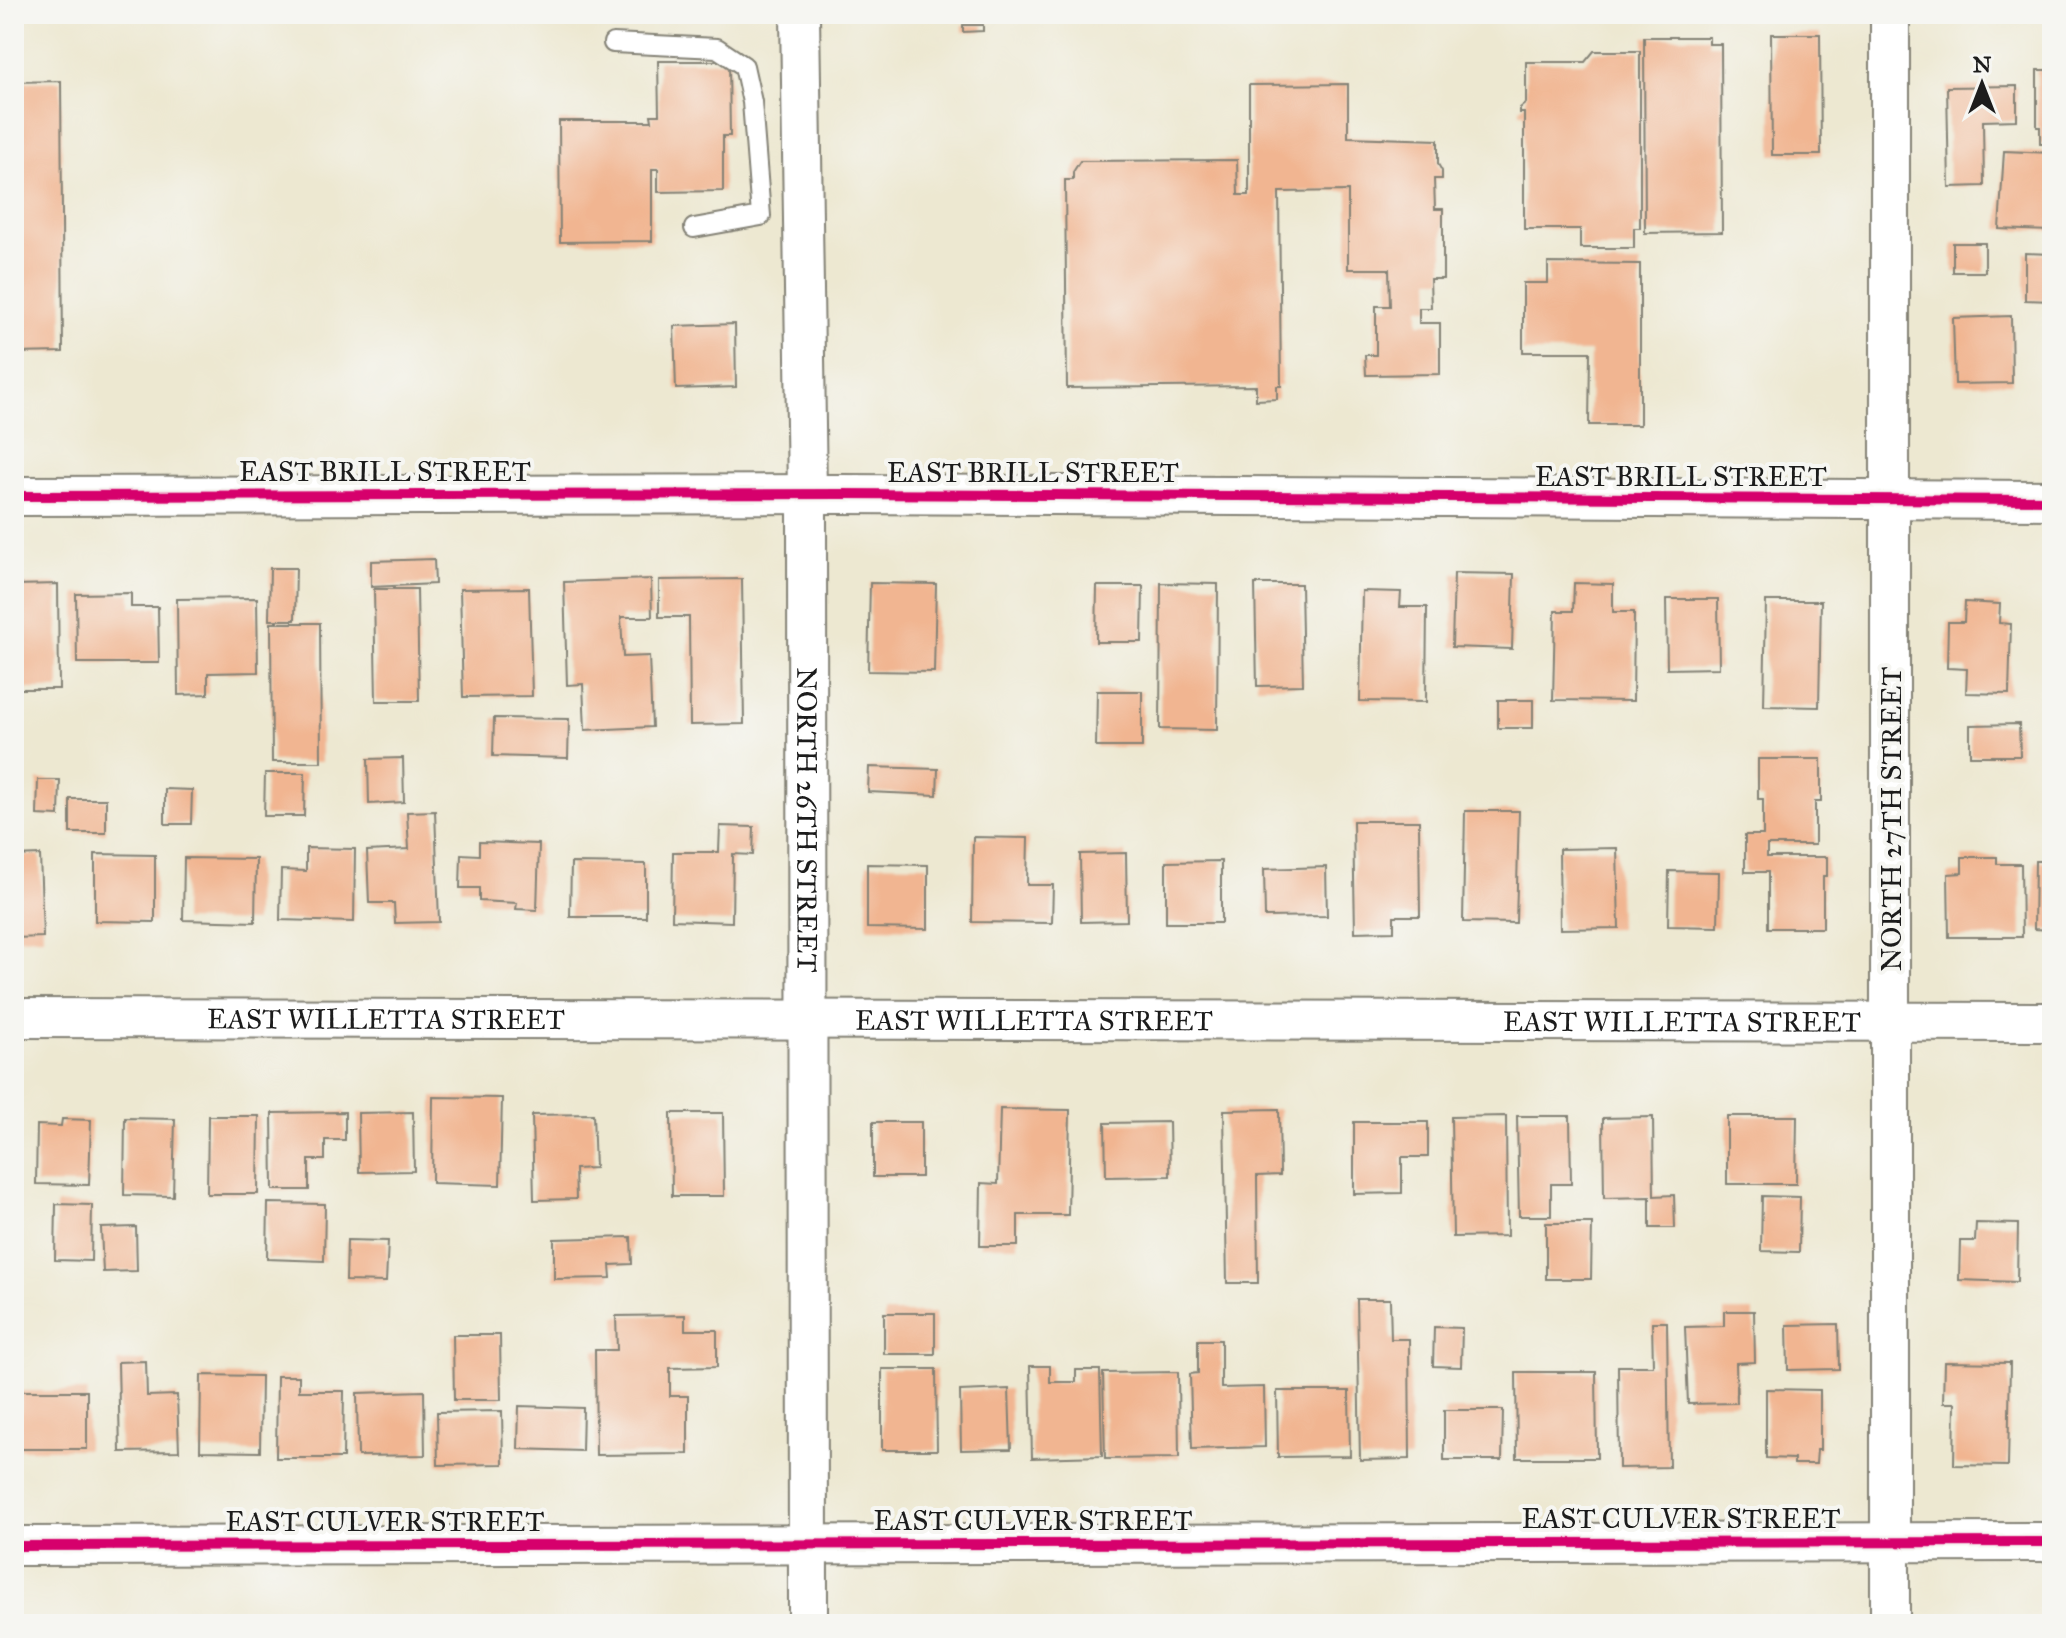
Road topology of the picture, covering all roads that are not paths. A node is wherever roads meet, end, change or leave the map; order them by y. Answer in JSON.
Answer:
{"nodes":[{"id":1,"x":800,"y":14,"type":"edge"},
{"id":2,"x":1890,"y":14,"type":"edge"},
{"id":3,"x":613,"y":43,"type":"dead end"},
{"id":4,"x":782,"y":216,"type":"junction"},
{"id":5,"x":694,"y":228,"type":"dead end"},
{"id":6,"x":807,"y":494,"type":"junction"},
{"id":7,"x":14,"y":496,"type":"edge"},
{"id":8,"x":2052,"y":500,"type":"edge"},
{"id":9,"x":1891,"y":501,"type":"junction"},
{"id":10,"x":14,"y":1018,"type":"edge"},
{"id":11,"x":806,"y":1020,"type":"junction"},
{"id":12,"x":2052,"y":1022,"type":"edge"},
{"id":13,"x":1890,"y":1023,"type":"junction"},
{"id":14,"x":1890,"y":1542,"type":"junction"},
{"id":15,"x":2052,"y":1542,"type":"edge"},
{"id":16,"x":808,"y":1544,"type":"junction"},
{"id":17,"x":14,"y":1546,"type":"edge"},
{"id":18,"x":808,"y":1624,"type":"edge"},
{"id":19,"x":1890,"y":1624,"type":"edge"}],
"edges":[{"from":1,"to":4,"type":"street","name":"NORTH 26TH STREET"},
{"from":2,"to":9,"type":"street","name":"NORTH 27TH STREET"},
{"from":3,"to":4,"type":"lane"},
{"from":4,"to":5,"type":"lane"},
{"from":4,"to":6,"type":"street","name":"NORTH 26TH STREET"},
{"from":6,"to":7,"type":"street","name":"EAST BRILL STREET"},
{"from":6,"to":9,"type":"street","name":"EAST BRILL STREET"},
{"from":6,"to":11,"type":"street","name":"NORTH 26TH STREET"},
{"from":8,"to":9,"type":"street","name":"EAST BRILL STREET"},
{"from":9,"to":13,"type":"street","name":"NORTH 27TH STREET"},
{"from":10,"to":11,"type":"street","name":"EAST WILLETTA STREET"},
{"from":11,"to":13,"type":"street","name":"EAST WILLETTA STREET"},
{"from":11,"to":16,"type":"street","name":"NORTH 26TH STREET"},
{"from":12,"to":13,"type":"street","name":"EAST WILLETTA STREET"},
{"from":13,"to":14,"type":"street","name":"NORTH 27TH STREET"},
{"from":14,"to":15,"type":"street","name":"EAST CULVER STREET"},
{"from":14,"to":16,"type":"street","name":"EAST CULVER STREET"},
{"from":14,"to":19,"type":"street","name":"NORTH 27TH STREET"},
{"from":16,"to":17,"type":"street","name":"EAST CULVER STREET"},
{"from":16,"to":18,"type":"street","name":"NORTH 26TH STREET"}]}
